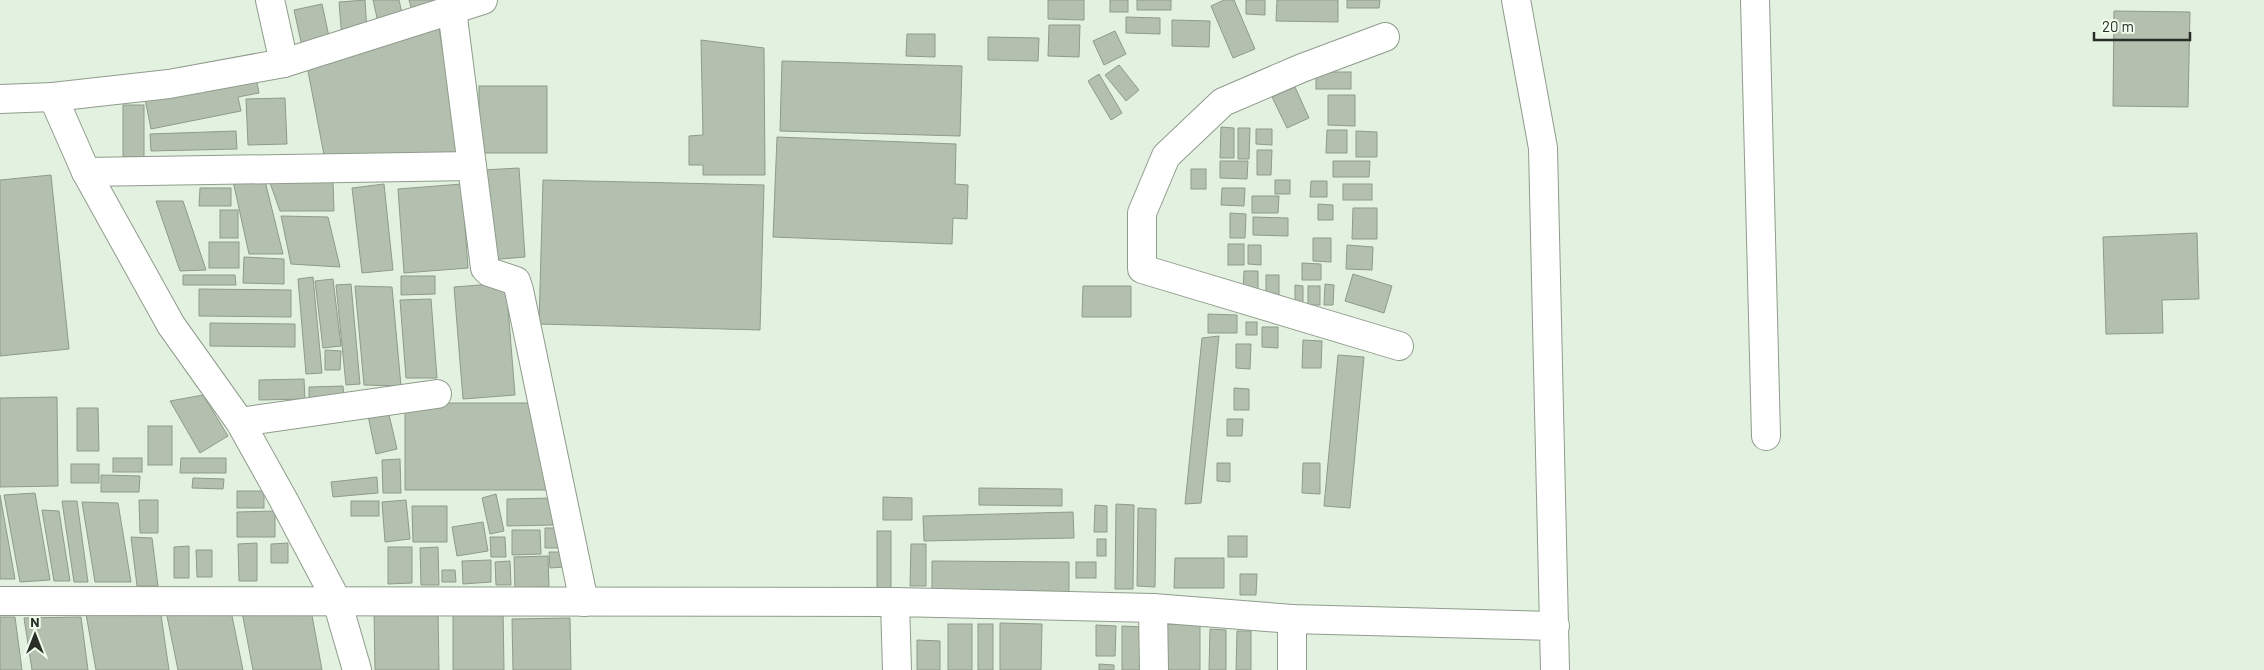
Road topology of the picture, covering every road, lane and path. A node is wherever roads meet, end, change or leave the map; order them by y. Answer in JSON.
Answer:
{"nodes":[{"id":1,"x":270,"y":0,"type":"edge"},
{"id":2,"x":483,"y":0,"type":"edge"},
{"id":3,"x":1516,"y":0,"type":"edge"},
{"id":4,"x":1755,"y":0,"type":"edge"},
{"id":5,"x":452,"y":10,"type":"junction"},
{"id":6,"x":1385,"y":36,"type":"dead end"},
{"id":7,"x":284,"y":63,"type":"junction"},
{"id":8,"x":53,"y":97,"type":"junction"},
{"id":9,"x":0,"y":100,"type":"edge"},
{"id":10,"x":472,"y":166,"type":"junction"},
{"id":11,"x":86,"y":172,"type":"junction"},
{"id":12,"x":1399,"y":346,"type":"dead end"},
{"id":13,"x":438,"y":394,"type":"dead end"},
{"id":14,"x":240,"y":422,"type":"junction"},
{"id":15,"x":1766,"y":436,"type":"dead end"},
{"id":16,"x":0,"y":601,"type":"edge"},
{"id":17,"x":337,"y":601,"type":"junction"},
{"id":18,"x":584,"y":602,"type":"junction"},
{"id":19,"x":895,"y":602,"type":"junction"},
{"id":20,"x":1153,"y":608,"type":"junction"},
{"id":21,"x":1292,"y":619,"type":"junction"},
{"id":22,"x":1555,"y":626,"type":"junction"},
{"id":23,"x":357,"y":670,"type":"edge"},
{"id":24,"x":897,"y":670,"type":"edge"},
{"id":25,"x":1154,"y":670,"type":"edge"},
{"id":26,"x":1292,"y":670,"type":"edge"},
{"id":27,"x":1555,"y":670,"type":"edge"}],
"edges":[{"from":1,"to":7,"type":"street"},
{"from":2,"to":5,"type":"street"},
{"from":3,"to":22,"type":"street"},
{"from":4,"to":15,"type":"street"},
{"from":5,"to":7,"type":"street"},
{"from":5,"to":10,"type":"street"},
{"from":6,"to":12,"type":"street"},
{"from":7,"to":8,"type":"street"},
{"from":8,"to":9,"type":"street"},
{"from":8,"to":11,"type":"street"},
{"from":10,"to":11,"type":"street"},
{"from":10,"to":18,"type":"street"},
{"from":11,"to":14,"type":"street"},
{"from":13,"to":14,"type":"street"},
{"from":14,"to":17,"type":"street"},
{"from":16,"to":17,"type":"street"},
{"from":17,"to":18,"type":"street"},
{"from":17,"to":23,"type":"street"},
{"from":18,"to":19,"type":"street"},
{"from":19,"to":20,"type":"street"},
{"from":19,"to":24,"type":"street"},
{"from":20,"to":21,"type":"street"},
{"from":20,"to":25,"type":"street"},
{"from":21,"to":22,"type":"street"},
{"from":21,"to":26,"type":"street"},
{"from":22,"to":27,"type":"street"}]}
